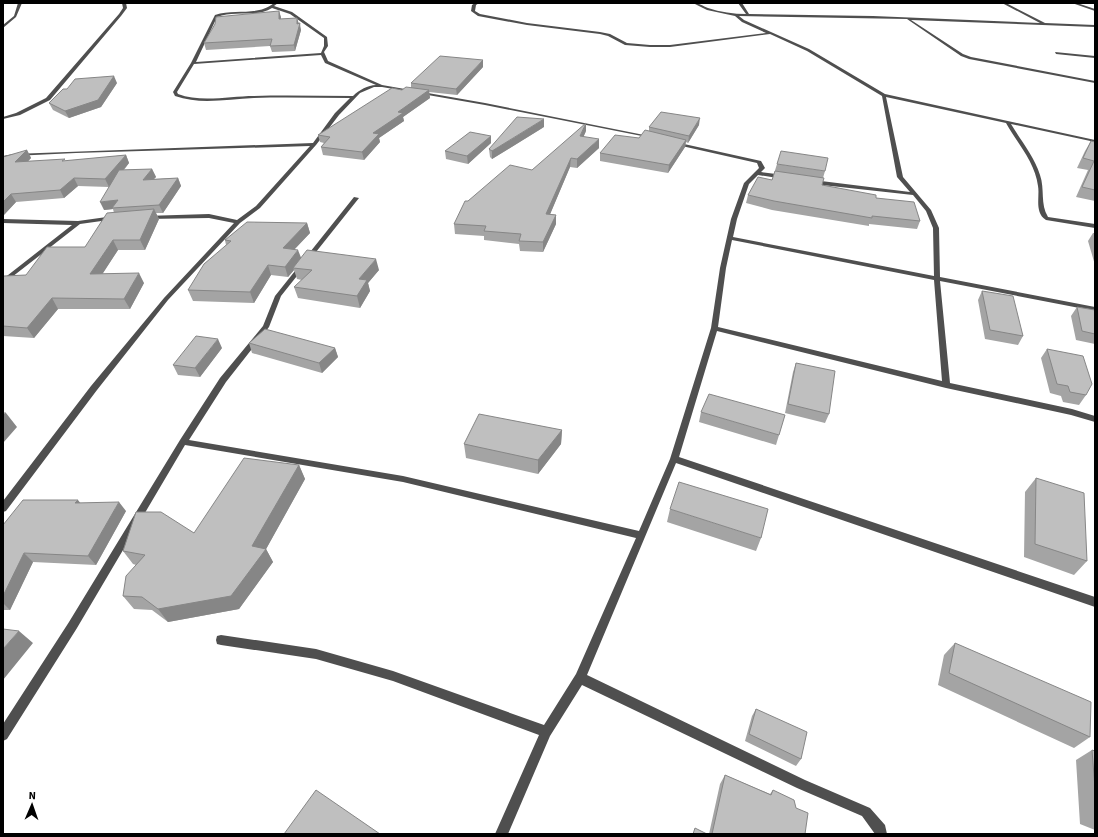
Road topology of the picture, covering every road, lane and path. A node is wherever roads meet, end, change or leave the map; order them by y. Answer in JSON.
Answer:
{"nodes":[{"id":1,"x":20,"y":3,"type":"edge"},
{"id":2,"x":124,"y":3,"type":"edge"},
{"id":3,"x":276,"y":3,"type":"edge"},
{"id":4,"x":477,"y":3,"type":"edge"},
{"id":5,"x":695,"y":3,"type":"edge"},
{"id":6,"x":740,"y":3,"type":"edge"},
{"id":7,"x":1004,"y":3,"type":"edge"},
{"id":8,"x":1074,"y":3,"type":"edge"},
{"id":9,"x":273,"y":7,"type":"junction"},
{"id":10,"x":1095,"y":10,"type":"edge"},
{"id":11,"x":748,"y":14,"type":"junction"},
{"id":12,"x":736,"y":15,"type":"junction"},
{"id":13,"x":907,"y":19,"type":"junction"},
{"id":14,"x":1045,"y":24,"type":"junction"},
{"id":15,"x":1095,"y":26,"type":"edge"},
{"id":16,"x":3,"y":27,"type":"edge"},
{"id":17,"x":772,"y":33,"type":"junction"},
{"id":18,"x":1056,"y":53,"type":"dead end"},
{"id":19,"x":323,"y":54,"type":"junction"},
{"id":20,"x":1095,"y":57,"type":"edge"},
{"id":21,"x":193,"y":63,"type":"junction"},
{"id":22,"x":1095,"y":82,"type":"edge"},
{"id":23,"x":382,"y":86,"type":"junction"},
{"id":24,"x":884,"y":95,"type":"junction"},
{"id":25,"x":354,"y":98,"type":"junction"},
{"id":26,"x":3,"y":118,"type":"edge"},
{"id":27,"x":1007,"y":121,"type":"junction"},
{"id":28,"x":655,"y":138,"type":"edge"},
{"id":29,"x":670,"y":141,"type":"edge"},
{"id":30,"x":1095,"y":141,"type":"edge"},
{"id":31,"x":314,"y":144,"type":"junction"},
{"id":32,"x":3,"y":158,"type":"edge"},
{"id":33,"x":757,"y":173,"type":"junction"},
{"id":34,"x":793,"y":179,"type":"edge"},
{"id":35,"x":807,"y":181,"type":"edge"},
{"id":36,"x":915,"y":194,"type":"junction"},
{"id":37,"x":356,"y":198,"type":"dead end"},
{"id":38,"x":137,"y":217,"type":"edge"},
{"id":39,"x":123,"y":218,"type":"edge"},
{"id":40,"x":3,"y":221,"type":"edge"},
{"id":41,"x":238,"y":222,"type":"junction"},
{"id":42,"x":78,"y":223,"type":"junction"},
{"id":43,"x":1095,"y":226,"type":"edge"},
{"id":44,"x":730,"y":238,"type":"junction"},
{"id":45,"x":937,"y":278,"type":"junction"},
{"id":46,"x":3,"y":282,"type":"edge"},
{"id":47,"x":1095,"y":309,"type":"edge"},
{"id":48,"x":714,"y":328,"type":"junction"},
{"id":49,"x":946,"y":385,"type":"junction"},
{"id":50,"x":1095,"y":419,"type":"edge"},
{"id":51,"x":183,"y":442,"type":"junction"},
{"id":52,"x":674,"y":459,"type":"junction"},
{"id":53,"x":3,"y":508,"type":"edge"},
{"id":54,"x":641,"y":535,"type":"junction"},
{"id":55,"x":1095,"y":602,"type":"edge"},
{"id":56,"x":221,"y":640,"type":"dead end"},
{"id":57,"x":580,"y":678,"type":"junction"},
{"id":58,"x":546,"y":732,"type":"junction"},
{"id":59,"x":3,"y":735,"type":"edge"},
{"id":60,"x":501,"y":834,"type":"edge"},
{"id":61,"x":880,"y":834,"type":"edge"}],
"edges":[{"from":1,"to":16,"type":"street"},
{"from":2,"to":26,"type":"street"},
{"from":3,"to":9,"type":"street"},
{"from":4,"to":17,"type":"street"},
{"from":5,"to":12,"type":"street"},
{"from":6,"to":11,"type":"street"},
{"from":7,"to":14,"type":"street"},
{"from":8,"to":10,"type":"street"},
{"from":9,"to":19,"type":"street"},
{"from":9,"to":21,"type":"street"},
{"from":11,"to":12,"type":"street"},
{"from":11,"to":13,"type":"street"},
{"from":12,"to":17,"type":"street"},
{"from":13,"to":14,"type":"street"},
{"from":13,"to":22,"type":"street"},
{"from":14,"to":15,"type":"street"},
{"from":17,"to":24,"type":"street"},
{"from":18,"to":20,"type":"street"},
{"from":19,"to":21,"type":"street"},
{"from":19,"to":23,"type":"street"},
{"from":21,"to":25,"type":"street"},
{"from":23,"to":25,"type":"street"},
{"from":23,"to":28,"type":"street"},
{"from":24,"to":27,"type":"street"},
{"from":24,"to":36,"type":"street"},
{"from":25,"to":31,"type":"street"},
{"from":27,"to":30,"type":"street"},
{"from":27,"to":43,"type":"street"},
{"from":29,"to":33,"type":"street"},
{"from":31,"to":32,"type":"street"},
{"from":31,"to":41,"type":"street"},
{"from":33,"to":34,"type":"street"},
{"from":33,"to":44,"type":"street"},
{"from":35,"to":36,"type":"street"},
{"from":36,"to":45,"type":"street"},
{"from":37,"to":51,"type":"street"},
{"from":38,"to":41,"type":"street"},
{"from":39,"to":42,"type":"street"},
{"from":40,"to":42,"type":"street"},
{"from":41,"to":53,"type":"street"},
{"from":42,"to":46,"type":"street"},
{"from":44,"to":45,"type":"street"},
{"from":44,"to":48,"type":"street"},
{"from":45,"to":47,"type":"street"},
{"from":45,"to":49,"type":"street"},
{"from":48,"to":49,"type":"street"},
{"from":48,"to":52,"type":"street"},
{"from":49,"to":50,"type":"street"},
{"from":51,"to":54,"type":"street"},
{"from":51,"to":59,"type":"street"},
{"from":52,"to":54,"type":"street"},
{"from":52,"to":55,"type":"street"},
{"from":54,"to":57,"type":"street"},
{"from":56,"to":58,"type":"street"},
{"from":57,"to":58,"type":"street"},
{"from":57,"to":61,"type":"street"},
{"from":58,"to":60,"type":"street"}]}
